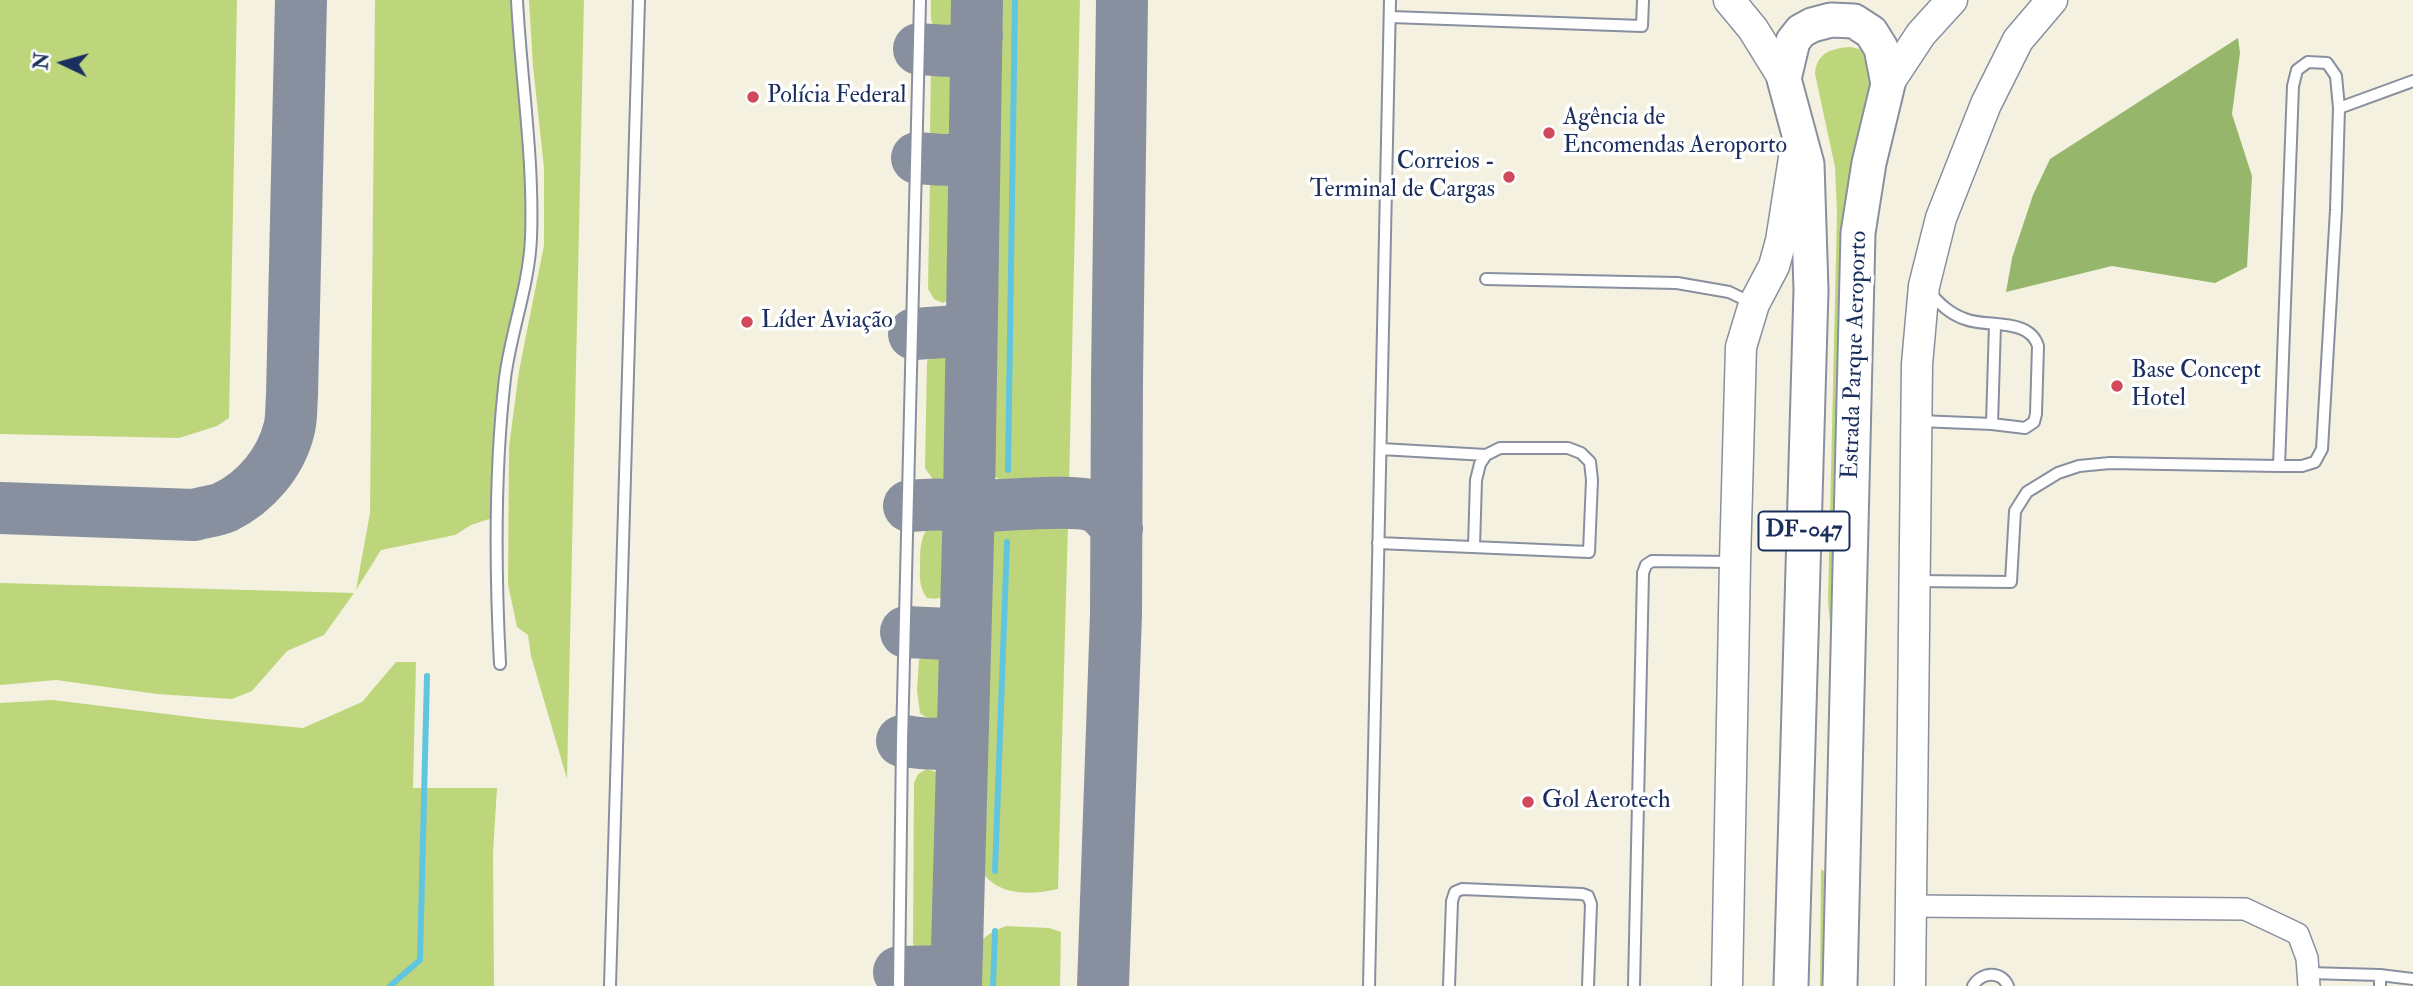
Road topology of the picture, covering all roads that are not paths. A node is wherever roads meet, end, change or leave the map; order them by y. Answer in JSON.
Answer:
{"nodes":[{"id":1,"x":517,"y":0,"type":"edge"},
{"id":2,"x":639,"y":0,"type":"edge"},
{"id":3,"x":920,"y":0,"type":"edge"},
{"id":4,"x":1390,"y":0,"type":"edge"},
{"id":5,"x":1643,"y":0,"type":"edge"},
{"id":6,"x":1729,"y":0,"type":"edge"},
{"id":7,"x":1952,"y":0,"type":"edge"},
{"id":8,"x":2052,"y":0,"type":"edge"},
{"id":9,"x":1391,"y":17,"type":"junction"},
{"id":10,"x":1784,"y":79,"type":"junction"},
{"id":11,"x":2413,"y":81,"type":"edge"},
{"id":12,"x":1888,"y":84,"type":"junction"},
{"id":13,"x":2339,"y":108,"type":"junction"},
{"id":14,"x":1798,"y":127,"type":"junction"},
{"id":15,"x":1486,"y":279,"type":"dead end"},
{"id":16,"x":1924,"y":286,"type":"junction"},
{"id":17,"x":1755,"y":304,"type":"junction"},
{"id":18,"x":1995,"y":324,"type":"junction"},
{"id":19,"x":1916,"y":421,"type":"junction"},
{"id":20,"x":1992,"y":424,"type":"junction"},
{"id":21,"x":1381,"y":449,"type":"junction"},
{"id":22,"x":1486,"y":456,"type":"junction"},
{"id":23,"x":2279,"y":466,"type":"junction"},
{"id":24,"x":1378,"y":543,"type":"junction"},
{"id":25,"x":1474,"y":547,"type":"junction"},
{"id":26,"x":1735,"y":562,"type":"junction"},
{"id":27,"x":1916,"y":581,"type":"junction"},
{"id":28,"x":500,"y":664,"type":"dead end"},
{"id":29,"x":1798,"y":783,"type":"junction"},
{"id":30,"x":1845,"y":794,"type":"junction"},
{"id":31,"x":1796,"y":851,"type":"junction"},
{"id":32,"x":1842,"y":857,"type":"junction"},
{"id":33,"x":1912,"y":906,"type":"junction"},
{"id":34,"x":2413,"y":979,"type":"edge"},
{"id":35,"x":2308,"y":980,"type":"edge"},
{"id":36,"x":2380,"y":981,"type":"edge"},
{"id":37,"x":610,"y":986,"type":"edge"},
{"id":38,"x":899,"y":986,"type":"edge"},
{"id":39,"x":1369,"y":986,"type":"edge"},
{"id":40,"x":1449,"y":986,"type":"edge"},
{"id":41,"x":1588,"y":986,"type":"edge"},
{"id":42,"x":1634,"y":986,"type":"edge"},
{"id":43,"x":1727,"y":986,"type":"edge"},
{"id":44,"x":1791,"y":986,"type":"edge"},
{"id":45,"x":1840,"y":986,"type":"edge"},
{"id":46,"x":1910,"y":986,"type":"edge"},
{"id":47,"x":1973,"y":986,"type":"edge"},
{"id":48,"x":2008,"y":986,"type":"edge"}],
"edges":[{"from":1,"to":28,"type":"lane"},
{"from":2,"to":37,"type":"lane"},
{"from":3,"to":38,"type":"lane"},
{"from":4,"to":9,"type":"lane"},
{"from":5,"to":9,"type":"lane"},
{"from":6,"to":10,"type":"street","name":"Estrada Parque Aeroporto","number":"DF-047"},
{"from":7,"to":12,"type":"street","name":"Estrada Parque Aeroporto","number":"DF-047"},
{"from":8,"to":16,"type":"street"},
{"from":9,"to":21,"type":"lane"},
{"from":10,"to":12,"type":"main road"},
{"from":10,"to":14,"type":"main road","name":"Estrada Parque Aeroporto","number":"DF-047"},
{"from":11,"to":13,"type":"lane"},
{"from":12,"to":30,"type":"main road","name":"Estrada Parque Aeroporto","number":"DF-047"},
{"from":13,"to":23,"type":"lane"},
{"from":13,"to":23,"type":"lane"},
{"from":14,"to":17,"type":"street"},
{"from":14,"to":29,"type":"main road","name":"Estrada Parque Aeroporto","number":"DF-047"},
{"from":15,"to":17,"type":"lane"},
{"from":16,"to":18,"type":"lane"},
{"from":16,"to":19,"type":"street"},
{"from":17,"to":26,"type":"street"},
{"from":18,"to":20,"type":"lane"},
{"from":18,"to":20,"type":"lane"},
{"from":19,"to":20,"type":"lane"},
{"from":19,"to":27,"type":"street"},
{"from":21,"to":22,"type":"lane"},
{"from":21,"to":24,"type":"lane"},
{"from":22,"to":25,"type":"lane"},
{"from":22,"to":25,"type":"lane"},
{"from":23,"to":27,"type":"lane"},
{"from":24,"to":25,"type":"lane"},
{"from":24,"to":39,"type":"lane"},
{"from":26,"to":42,"type":"lane"},
{"from":26,"to":43,"type":"street"},
{"from":27,"to":33,"type":"street"},
{"from":29,"to":30,"type":"main road"},
{"from":29,"to":31,"type":"main road","name":"Estrada Parque Aeroporto","number":"DF-047"},
{"from":30,"to":32,"type":"main road","name":"Estrada Parque Aeroporto","number":"DF-047"},
{"from":31,"to":32,"type":"main road"},
{"from":31,"to":44,"type":"main road","name":"Estrada Parque Aeroporto","number":"DF-047"},
{"from":32,"to":45,"type":"main road","name":"Estrada Parque Aeroporto","number":"DF-047"},
{"from":33,"to":35,"type":"street"},
{"from":33,"to":46,"type":"street"},
{"from":34,"to":36,"type":"lane"},
{"from":35,"to":36,"type":"lane"},
{"from":40,"to":41,"type":"lane"},
{"from":47,"to":48,"type":"lane"}]}
